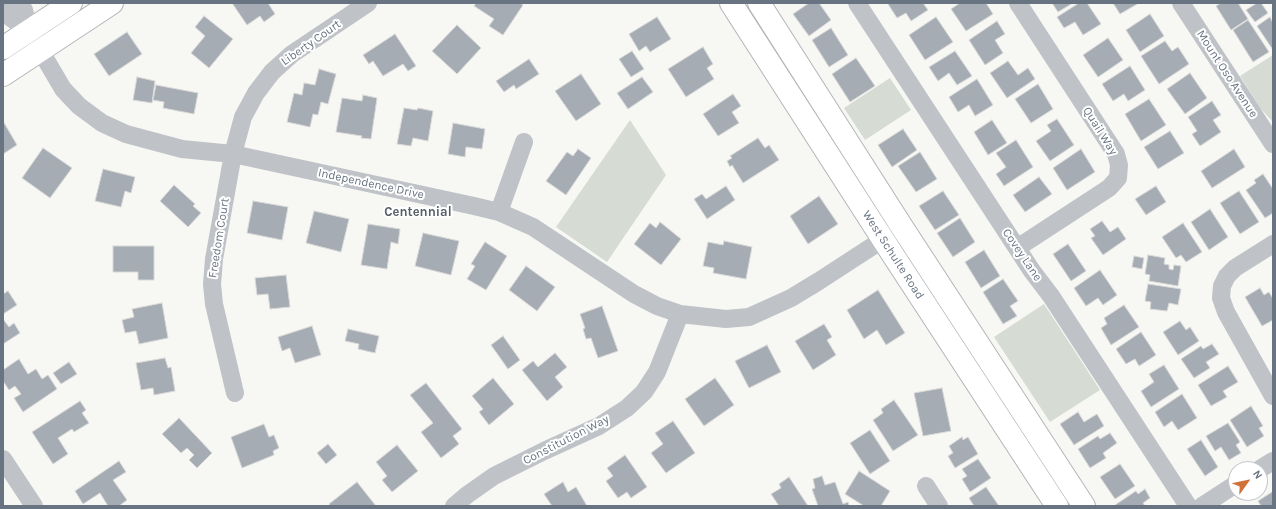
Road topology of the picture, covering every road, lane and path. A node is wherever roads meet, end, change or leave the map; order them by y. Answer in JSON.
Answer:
{"nodes":[{"id":1,"x":19,"y":3,"type":"edge"},
{"id":2,"x":71,"y":3,"type":"edge"},
{"id":3,"x":112,"y":3,"type":"edge"},
{"id":4,"x":368,"y":3,"type":"edge"},
{"id":5,"x":731,"y":3,"type":"edge"},
{"id":6,"x":857,"y":3,"type":"edge"},
{"id":7,"x":1018,"y":3,"type":"edge"},
{"id":8,"x":1181,"y":3,"type":"edge"},
{"id":9,"x":763,"y":4,"type":"edge"},
{"id":10,"x":3,"y":5,"type":"edge"},
{"id":11,"x":29,"y":31,"type":"junction"},
{"id":12,"x":3,"y":48,"type":"edge"},
{"id":13,"x":40,"y":50,"type":"junction"},
{"id":14,"x":3,"y":75,"type":"edge"},
{"id":15,"x":524,"y":142,"type":"dead end"},
{"id":16,"x":1273,"y":144,"type":"edge"},
{"id":17,"x":233,"y":154,"type":"junction"},
{"id":18,"x":499,"y":212,"type":"junction"},
{"id":19,"x":902,"y":227,"type":"junction"},
{"id":20,"x":883,"y":239,"type":"junction"},
{"id":21,"x":1273,"y":244,"type":"edge"},
{"id":22,"x":1017,"y":248,"type":"junction"},
{"id":23,"x":680,"y":314,"type":"junction"},
{"id":24,"x":235,"y":392,"type":"dead end"},
{"id":25,"x":1273,"y":396,"type":"edge"},
{"id":26,"x":3,"y":459,"type":"edge"},
{"id":27,"x":926,"y":486,"type":"dead end"},
{"id":28,"x":1228,"y":489,"type":"edge"},
{"id":29,"x":34,"y":506,"type":"edge"},
{"id":30,"x":454,"y":506,"type":"edge"},
{"id":31,"x":939,"y":506,"type":"edge"},
{"id":32,"x":1057,"y":506,"type":"edge"},
{"id":33,"x":1084,"y":506,"type":"edge"},
{"id":34,"x":1188,"y":506,"type":"edge"},
{"id":35,"x":1202,"y":506,"type":"edge"}],
"edges":[{"from":1,"to":11,"type":"street"},
{"from":2,"to":11,"type":"main road"},
{"from":3,"to":13,"type":"main road"},
{"from":4,"to":17,"type":"street","name":"Liberty Court"},
{"from":5,"to":20,"type":"main road","name":"West Schulte Road"},
{"from":6,"to":22,"type":"street","name":"Covey Lane"},
{"from":7,"to":22,"type":"street","name":"Quail Way"},
{"from":8,"to":16,"type":"street","name":"Mount Oso Avenue"},
{"from":9,"to":19,"type":"main road","name":"West Schulte Road"},
{"from":10,"to":11,"type":"street"},
{"from":11,"to":12,"type":"main road"},
{"from":11,"to":13,"type":"street","name":"Independence Drive"},
{"from":13,"to":14,"type":"main road"},
{"from":13,"to":17,"type":"street","name":"Independence Drive"},
{"from":15,"to":18,"type":"street"},
{"from":17,"to":18,"type":"street","name":"Independence Drive"},
{"from":17,"to":24,"type":"street","name":"Freedom Court"},
{"from":18,"to":23,"type":"street","name":"Independence Drive"},
{"from":19,"to":20,"type":"street","name":"Independence Drive"},
{"from":19,"to":33,"type":"main road","name":"West Schulte Road"},
{"from":20,"to":23,"type":"street","name":"Independence Drive"},
{"from":20,"to":32,"type":"main road","name":"West Schulte Road"},
{"from":21,"to":25,"type":"street"},
{"from":22,"to":34,"type":"street","name":"Covey Lane"},
{"from":23,"to":30,"type":"street","name":"Constitution Way"},
{"from":26,"to":29,"type":"street"},
{"from":27,"to":31,"type":"street"},
{"from":28,"to":35,"type":"street"}]}
